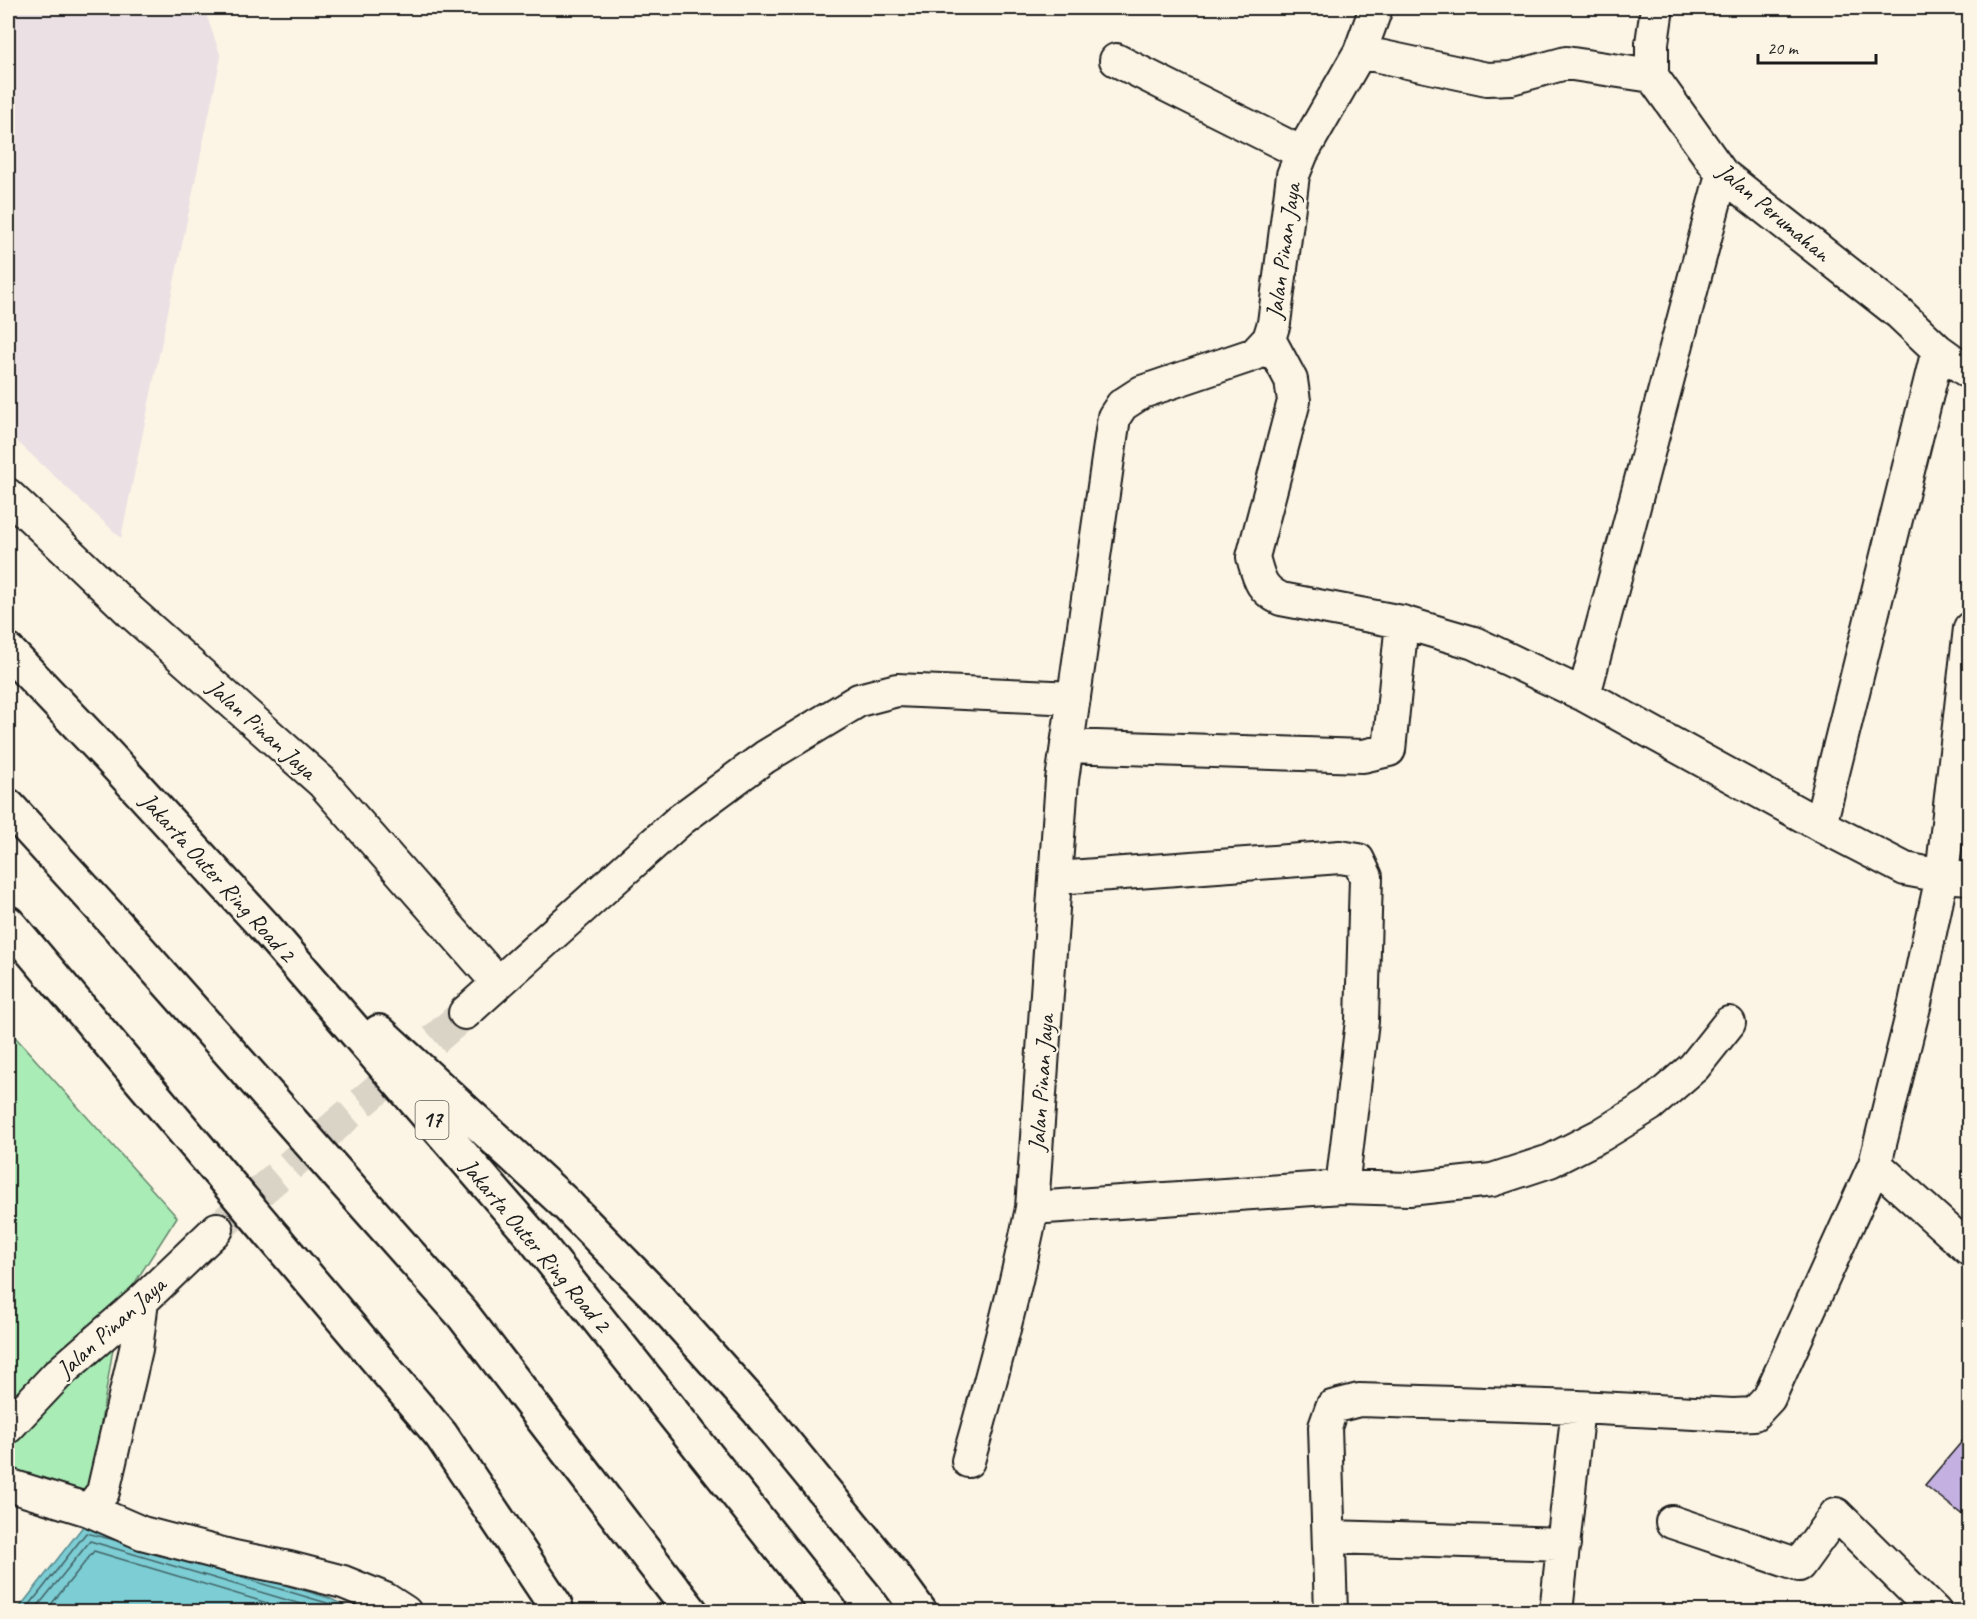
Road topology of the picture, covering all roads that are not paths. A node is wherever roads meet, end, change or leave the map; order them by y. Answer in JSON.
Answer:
{"nodes":[{"id":1,"x":1376,"y":8,"type":"edge"},
{"id":2,"x":1657,"y":8,"type":"edge"},
{"id":3,"x":1360,"y":52,"type":"junction"},
{"id":4,"x":1116,"y":60,"type":"dead end"},
{"id":5,"x":1652,"y":76,"type":"junction"},
{"id":6,"x":1302,"y":153,"type":"junction"},
{"id":7,"x":1722,"y":174,"type":"junction"},
{"id":8,"x":1269,"y":339,"type":"junction"},
{"id":9,"x":1938,"y":350,"type":"junction"},
{"id":10,"x":1970,"y":373,"type":"edge"},
{"id":11,"x":8,"y":495,"type":"edge"},
{"id":12,"x":1402,"y":622,"type":"junction"},
{"id":13,"x":1970,"y":628,"type":"edge"},
{"id":14,"x":8,"y":651,"type":"edge"},
{"id":15,"x":1584,"y":695,"type":"junction"},
{"id":16,"x":1074,"y":698,"type":"junction"},
{"id":17,"x":1067,"y":746,"type":"junction"},
{"id":18,"x":8,"y":806,"type":"edge"},
{"id":19,"x":1820,"y":825,"type":"junction"},
{"id":20,"x":1956,"y":877,"type":"edge"},
{"id":21,"x":1056,"y":878,"type":"junction"},
{"id":22,"x":8,"y":923,"type":"edge"},
{"id":23,"x":263,"y":925,"type":"junction"},
{"id":24,"x":497,"y":982,"type":"junction"},
{"id":25,"x":465,"y":1013,"type":"tunnel mouth"},
{"id":26,"x":1729,"y":1023,"type":"dead end"},
{"id":27,"x":1875,"y":1164,"type":"junction"},
{"id":28,"x":1342,"y":1187,"type":"junction"},
{"id":29,"x":1032,"y":1208,"type":"junction"},
{"id":30,"x":218,"y":1229,"type":"tunnel mouth"},
{"id":31,"x":1970,"y":1250,"type":"edge"},
{"id":32,"x":142,"y":1301,"type":"junction"},
{"id":33,"x":1578,"y":1407,"type":"junction"},
{"id":34,"x":8,"y":1427,"type":"edge"},
{"id":35,"x":968,"y":1461,"type":"dead end"},
{"id":36,"x":8,"y":1485,"type":"edge"},
{"id":37,"x":89,"y":1510,"type":"junction"},
{"id":38,"x":1672,"y":1522,"type":"dead end"},
{"id":39,"x":1329,"y":1537,"type":"junction"},
{"id":40,"x":1564,"y":1544,"type":"junction"},
{"id":41,"x":556,"y":1608,"type":"edge"},
{"id":42,"x":405,"y":1611,"type":"edge"},
{"id":43,"x":691,"y":1611,"type":"edge"},
{"id":44,"x":831,"y":1611,"type":"edge"},
{"id":45,"x":920,"y":1611,"type":"edge"},
{"id":46,"x":1331,"y":1611,"type":"edge"},
{"id":47,"x":1556,"y":1611,"type":"edge"},
{"id":48,"x":1935,"y":1611,"type":"edge"}],
"edges":[{"from":1,"to":3,"type":"street","name":"Jalan Pinan Jaya"},
{"from":2,"to":5,"type":"street"},
{"from":3,"to":5,"type":"street"},
{"from":3,"to":6,"type":"street","name":"Jalan Pinan Jaya"},
{"from":4,"to":6,"type":"street"},
{"from":5,"to":7,"type":"street","name":"Jalan Perumahan"},
{"from":6,"to":8,"type":"street","name":"Jalan Pinan Jaya"},
{"from":7,"to":9,"type":"street","name":"Jalan Perumahan"},
{"from":7,"to":15,"type":"street"},
{"from":8,"to":12,"type":"street"},
{"from":8,"to":16,"type":"street","name":"Jalan Pinan Jaya"},
{"from":9,"to":10,"type":"street","name":"Jalan Perumahan"},
{"from":9,"to":19,"type":"street"},
{"from":11,"to":24,"type":"street","name":"Jalan Pinan Jaya"},
{"from":12,"to":15,"type":"street"},
{"from":12,"to":17,"type":"street"},
{"from":13,"to":20,"type":"street"},
{"from":14,"to":23,"type":"highway","name":"Jakarta Outer Ring Road 2","number":"17"},
{"from":15,"to":19,"type":"street"},
{"from":16,"to":17,"type":"street","name":"Jalan Pinan Jaya"},
{"from":16,"to":24,"type":"street"},
{"from":17,"to":21,"type":"street","name":"Jalan Pinan Jaya"},
{"from":18,"to":43,"type":"highway"},
{"from":19,"to":20,"type":"street"},
{"from":20,"to":27,"type":"street"},
{"from":21,"to":28,"type":"street"},
{"from":21,"to":29,"type":"street","name":"Jalan Pinan Jaya"},
{"from":22,"to":41,"type":"highway"},
{"from":23,"to":44,"type":"highway","name":"Jakarta Outer Ring Road 2","number":"17"},
{"from":23,"to":45,"type":"highway"},
{"from":24,"to":25,"type":"street"},
{"from":26,"to":28,"type":"street"},
{"from":27,"to":31,"type":"street"},
{"from":27,"to":33,"type":"street"},
{"from":28,"to":29,"type":"street"},
{"from":29,"to":35,"type":"street","name":"Jalan Pinan Jaya"},
{"from":30,"to":32,"type":"street","name":"Jalan Pinan Jaya"},
{"from":32,"to":34,"type":"street","name":"Jalan Pinan Jaya"},
{"from":32,"to":37,"type":"street"},
{"from":33,"to":39,"type":"street"},
{"from":33,"to":40,"type":"street"},
{"from":36,"to":37,"type":"street"},
{"from":37,"to":42,"type":"street"},
{"from":38,"to":48,"type":"street"},
{"from":39,"to":40,"type":"street"},
{"from":39,"to":46,"type":"street"},
{"from":40,"to":47,"type":"street"}]}
